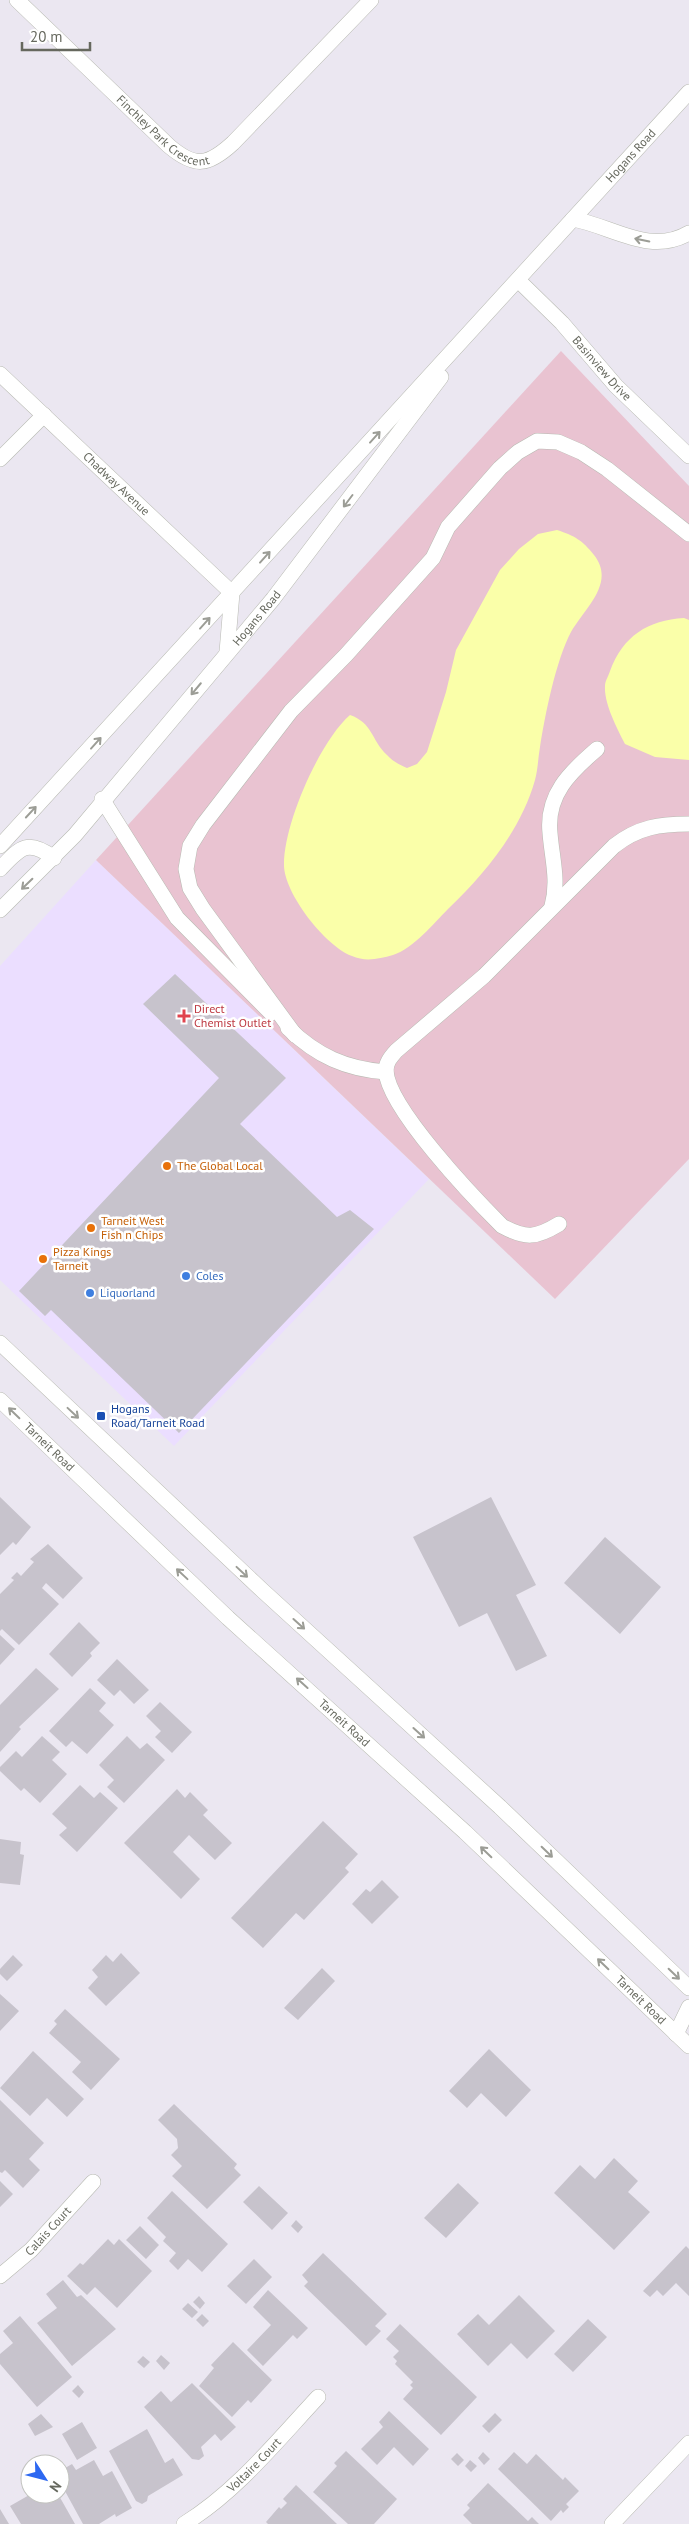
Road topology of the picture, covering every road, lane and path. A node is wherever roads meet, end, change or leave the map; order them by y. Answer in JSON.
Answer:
{"nodes":[{"id":1,"x":17,"y":0,"type":"edge"},
{"id":2,"x":371,"y":0,"type":"edge"},
{"id":3,"x":689,"y":92,"type":"edge"},
{"id":4,"x":573,"y":219,"type":"junction"},
{"id":5,"x":689,"y":233,"type":"edge"},
{"id":6,"x":518,"y":280,"type":"junction"},
{"id":7,"x":492,"y":308,"type":"junction"},
{"id":8,"x":0,"y":374,"type":"edge"},
{"id":9,"x":44,"y":415,"type":"junction"},
{"id":10,"x":689,"y":456,"type":"edge"},
{"id":11,"x":0,"y":459,"type":"edge"},
{"id":12,"x":689,"y":534,"type":"edge"},
{"id":13,"x":232,"y":593,"type":"junction"},
{"id":14,"x":227,"y":652,"type":"junction"},
{"id":15,"x":597,"y":749,"type":"dead end"},
{"id":16,"x":102,"y":799,"type":"junction"},
{"id":17,"x":689,"y":824,"type":"edge"},
{"id":18,"x":0,"y":846,"type":"edge"},
{"id":19,"x":54,"y":858,"type":"junction"},
{"id":20,"x":0,"y":869,"type":"edge"},
{"id":21,"x":552,"y":907,"type":"junction"},
{"id":22,"x":0,"y":910,"type":"edge"},
{"id":23,"x":295,"y":1035,"type":"junction"},
{"id":24,"x":386,"y":1072,"type":"junction"},
{"id":25,"x":559,"y":1224,"type":"dead end"},
{"id":26,"x":0,"y":1343,"type":"edge"},
{"id":27,"x":0,"y":1400,"type":"edge"},
{"id":28,"x":689,"y":1988,"type":"edge"},
{"id":29,"x":689,"y":2007,"type":"edge"},
{"id":30,"x":682,"y":2030,"type":"edge"},
{"id":31,"x":689,"y":2046,"type":"edge"},
{"id":32,"x":93,"y":2182,"type":"dead end"},
{"id":33,"x":0,"y":2276,"type":"edge"},
{"id":34,"x":318,"y":2398,"type":"dead end"},
{"id":35,"x":689,"y":2443,"type":"edge"},
{"id":36,"x":184,"y":2524,"type":"edge"},
{"id":37,"x":612,"y":2524,"type":"edge"}],
"edges":[{"from":1,"to":2,"type":"street","name":"Finchley Park Crescent"},
{"from":3,"to":4,"type":"street","name":"Hogans Road"},
{"from":5,"to":4,"type":"street","one_way":true},
{"from":4,"to":6,"type":"street","name":"Hogans Road"},
{"from":6,"to":7,"type":"street","name":"Hogans Road"},
{"from":6,"to":10,"type":"street","name":"Basinview Drive"},
{"from":13,"to":7,"type":"street","name":"Hogans Road","one_way":true},
{"from":7,"to":14,"type":"street","name":"Hogans Road","one_way":true},
{"from":8,"to":9,"type":"street","name":"Chadway Avenue"},
{"from":9,"to":11,"type":"street"},
{"from":9,"to":13,"type":"street","name":"Chadway Avenue"},
{"from":12,"to":23,"type":"street"},
{"from":13,"to":14,"type":"street"},
{"from":18,"to":13,"type":"street","name":"Hogans Road","one_way":true},
{"from":14,"to":16,"type":"street","name":"Hogans Road","one_way":true},
{"from":15,"to":21,"type":"street"},
{"from":16,"to":19,"type":"street","name":"Hogans Road"},
{"from":16,"to":23,"type":"street"},
{"from":17,"to":21,"type":"street"},
{"from":19,"to":20,"type":"street"},
{"from":19,"to":22,"type":"street","name":"Hogans Road","one_way":true},
{"from":21,"to":24,"type":"street"},
{"from":23,"to":24,"type":"street"},
{"from":24,"to":25,"type":"street"},
{"from":26,"to":28,"type":"street","one_way":true},
{"from":30,"to":27,"type":"street","name":"Tarneit Road","one_way":true},
{"from":29,"to":30,"type":"street"},
{"from":30,"to":31,"type":"street","name":"Tarneit Road"},
{"from":32,"to":33,"type":"street","name":"Calais Court"},
{"from":34,"to":36,"type":"street","name":"Voltaire Court"},
{"from":35,"to":37,"type":"street"}]}
